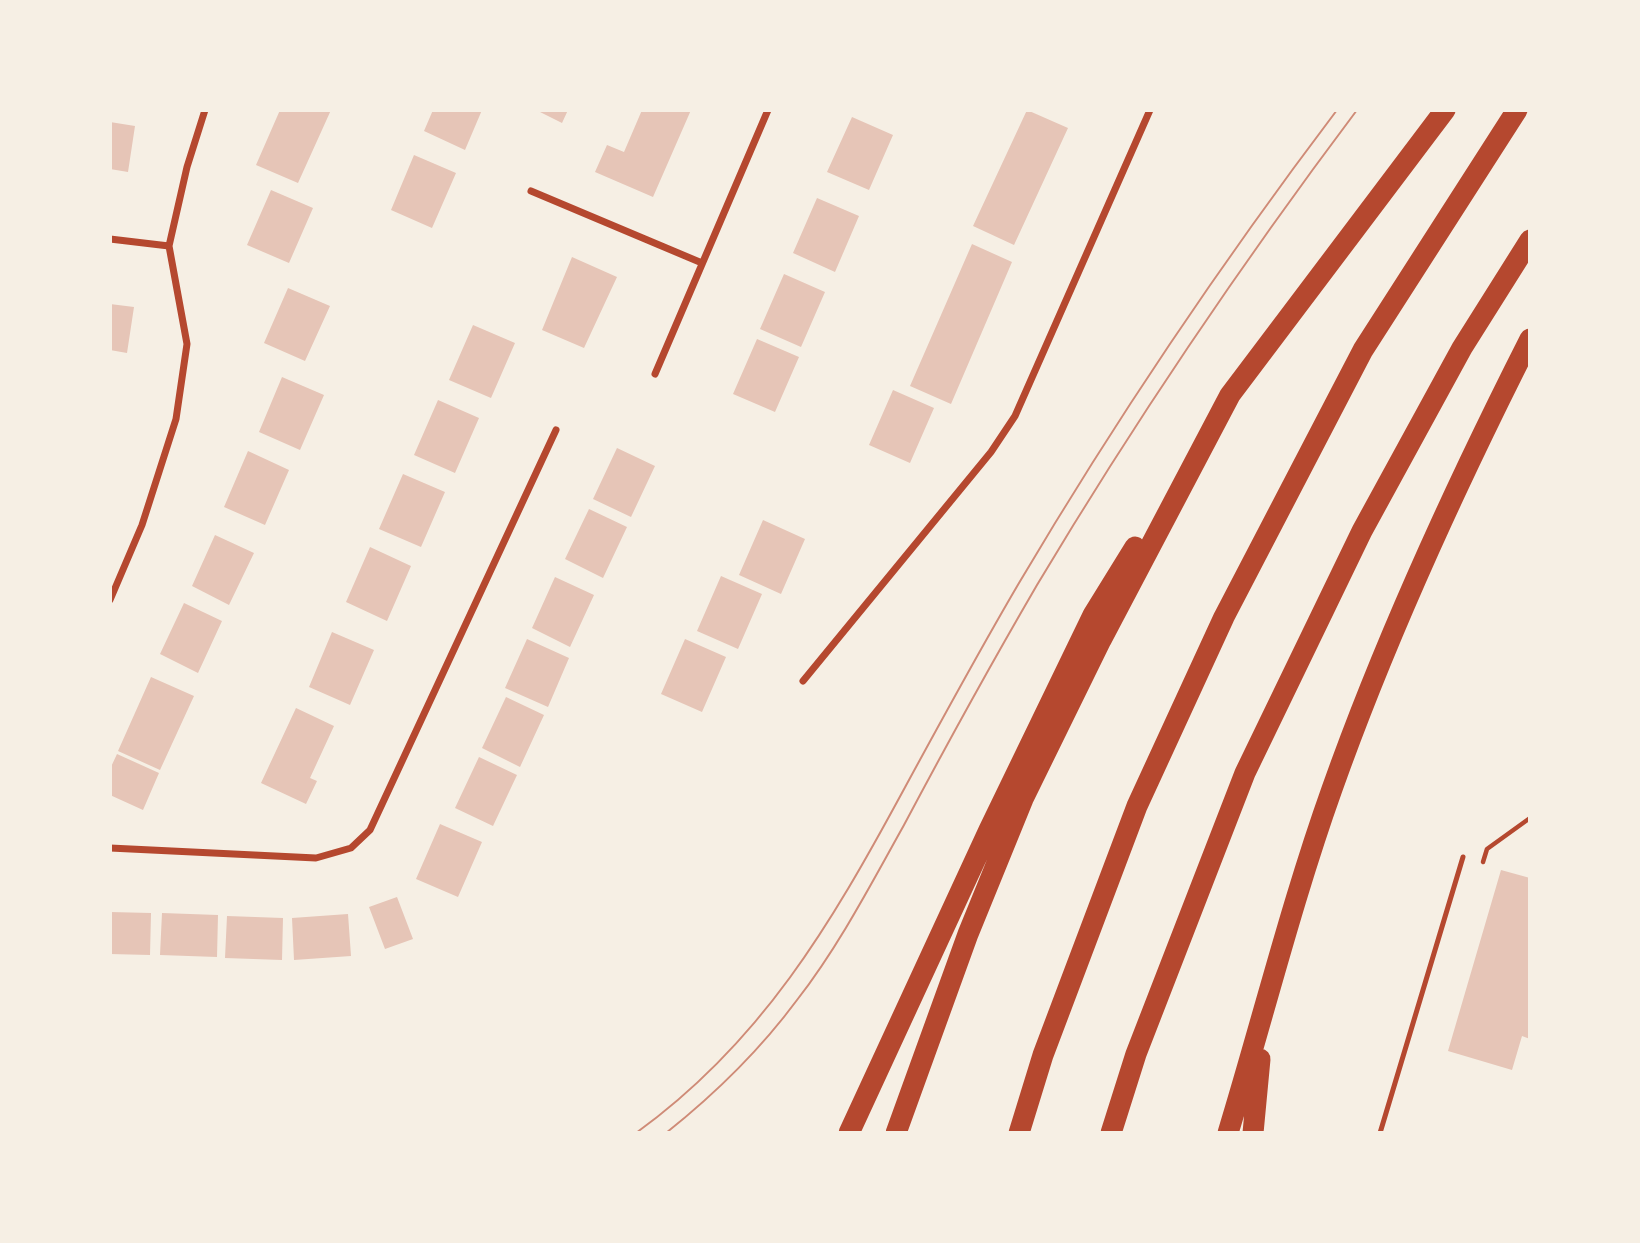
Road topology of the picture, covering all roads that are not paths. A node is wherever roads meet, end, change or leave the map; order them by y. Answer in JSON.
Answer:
{"nodes":[{"id":1,"x":205,"y":110,"type":"edge"},
{"id":2,"x":768,"y":110,"type":"edge"},
{"id":3,"x":1150,"y":110,"type":"edge"},
{"id":4,"x":1445,"y":110,"type":"edge"},
{"id":5,"x":1517,"y":110,"type":"edge"},
{"id":6,"x":531,"y":191,"type":"dead end"},
{"id":7,"x":110,"y":239,"type":"edge"},
{"id":8,"x":1530,"y":240,"type":"edge"},
{"id":9,"x":169,"y":246,"type":"junction"},
{"id":10,"x":702,"y":263,"type":"junction"},
{"id":11,"x":1530,"y":339,"type":"edge"},
{"id":12,"x":655,"y":374,"type":"dead end"},
{"id":13,"x":1230,"y":395,"type":"junction"},
{"id":14,"x":556,"y":430,"type":"dead end"},
{"id":15,"x":110,"y":600,"type":"edge"},
{"id":16,"x":803,"y":681,"type":"dead end"},
{"id":17,"x":110,"y":848,"type":"edge"},
{"id":18,"x":1463,"y":857,"type":"road end"},
{"id":19,"x":1265,"y":1012,"type":"junction"},
{"id":20,"x":849,"y":1133,"type":"edge"},
{"id":21,"x":896,"y":1133,"type":"edge"},
{"id":22,"x":1019,"y":1133,"type":"edge"},
{"id":23,"x":1111,"y":1133,"type":"edge"},
{"id":24,"x":1228,"y":1133,"type":"edge"},
{"id":25,"x":1253,"y":1133,"type":"edge"},
{"id":26,"x":1380,"y":1133,"type":"edge"}],
"edges":[{"from":1,"to":9,"type":"street"},
{"from":2,"to":10,"type":"street"},
{"from":3,"to":16,"type":"street"},
{"from":4,"to":13,"type":"highway"},
{"from":5,"to":22,"type":"highway"},
{"from":6,"to":10,"type":"street"},
{"from":7,"to":9,"type":"street"},
{"from":8,"to":23,"type":"highway"},
{"from":9,"to":15,"type":"street"},
{"from":10,"to":12,"type":"street"},
{"from":11,"to":19,"type":"highway"},
{"from":13,"to":20,"type":"highway"},
{"from":13,"to":21,"type":"highway"},
{"from":14,"to":17,"type":"street"},
{"from":18,"to":26,"type":"lane"},
{"from":19,"to":24,"type":"highway"},
{"from":19,"to":25,"type":"highway"}]}
